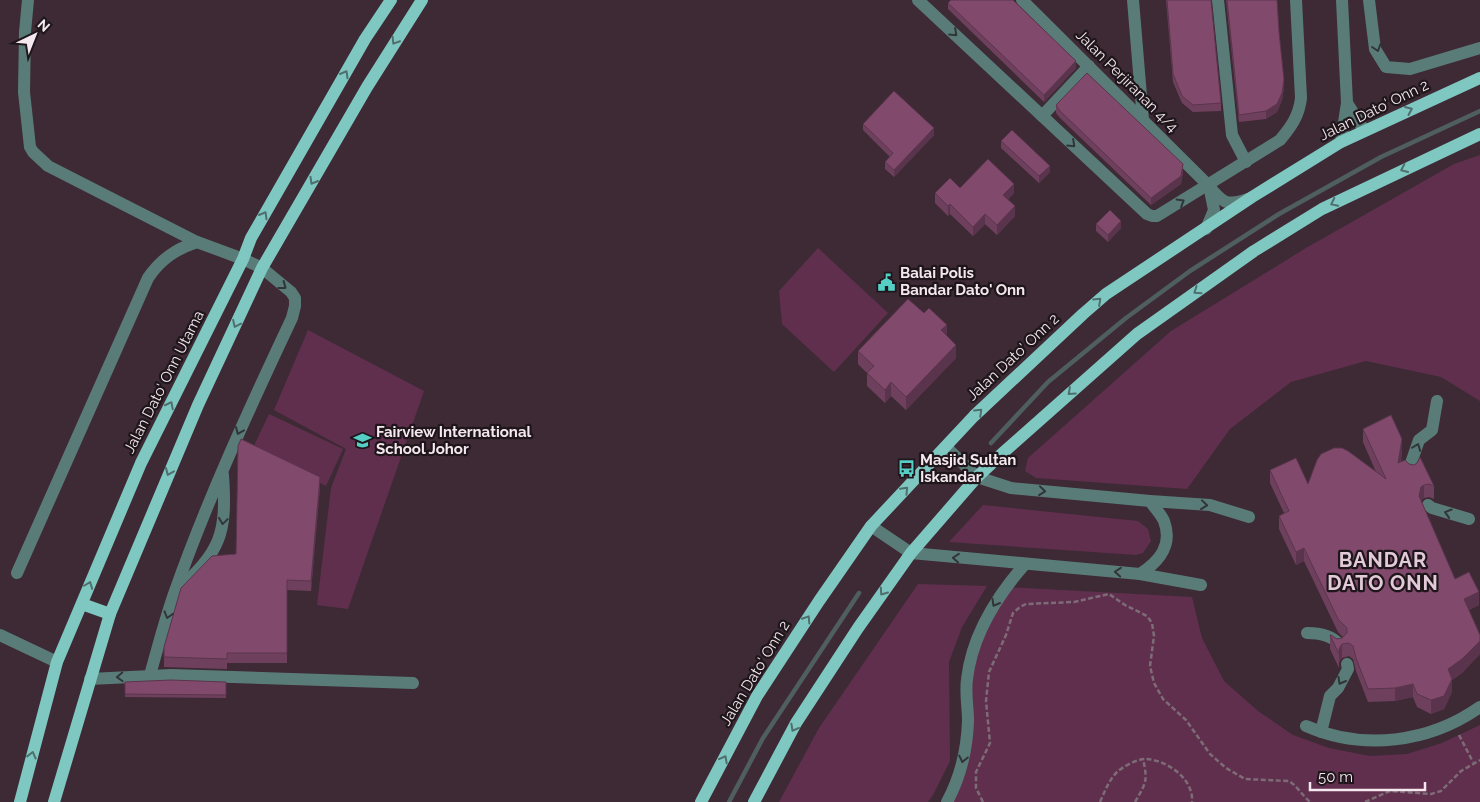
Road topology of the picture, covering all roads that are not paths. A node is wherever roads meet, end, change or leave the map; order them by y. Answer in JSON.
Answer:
{"nodes":[{"id":1,"x":28,"y":0,"type":"edge"},
{"id":2,"x":391,"y":0,"type":"edge"},
{"id":3,"x":422,"y":0,"type":"edge"},
{"id":4,"x":918,"y":0,"type":"edge"},
{"id":5,"x":1022,"y":0,"type":"edge"},
{"id":6,"x":1132,"y":0,"type":"edge"},
{"id":7,"x":1218,"y":0,"type":"edge"},
{"id":8,"x":1296,"y":0,"type":"edge"},
{"id":9,"x":1342,"y":0,"type":"edge"},
{"id":10,"x":1369,"y":0,"type":"edge"},
{"id":11,"x":1480,"y":48,"type":"edge"},
{"id":12,"x":1089,"y":66,"type":"junction"},
{"id":13,"x":1480,"y":78,"type":"edge"},
{"id":14,"x":1347,"y":103,"type":"junction"},
{"id":15,"x":1042,"y":116,"type":"junction"},
{"id":16,"x":1143,"y":120,"type":"junction"},
{"id":17,"x":1364,"y":130,"type":"junction"},
{"id":18,"x":1480,"y":134,"type":"edge"},
{"id":19,"x":1341,"y":142,"type":"junction"},
{"id":20,"x":1246,"y":162,"type":"junction"},
{"id":21,"x":1208,"y":185,"type":"junction"},
{"id":22,"x":1252,"y":197,"type":"junction"},
{"id":23,"x":1206,"y":229,"type":"junction"},
{"id":24,"x":198,"y":242,"type":"junction"},
{"id":25,"x":243,"y":259,"type":"junction"},
{"id":26,"x":262,"y":268,"type":"junction"},
{"id":27,"x":1437,"y":401,"type":"dead end"},
{"id":28,"x":946,"y":447,"type":"junction"},
{"id":29,"x":1412,"y":470,"type":"edge"},
{"id":30,"x":223,"y":472,"type":"junction"},
{"id":31,"x":977,"y":477,"type":"junction"},
{"id":32,"x":1150,"y":501,"type":"junction"},
{"id":33,"x":1428,"y":505,"type":"dead end"},
{"id":34,"x":1249,"y":517,"type":"dead end"},
{"id":35,"x":1469,"y":519,"type":"dead end"},
{"id":36,"x":871,"y":526,"type":"junction"},
{"id":37,"x":911,"y":552,"type":"junction"},
{"id":38,"x":1024,"y":564,"type":"junction"},
{"id":39,"x":17,"y":573,"type":"dead end"},
{"id":40,"x":1140,"y":574,"type":"junction"},
{"id":41,"x":1201,"y":585,"type":"dead end"},
{"id":42,"x":174,"y":593,"type":"junction"},
{"id":43,"x":82,"y":604,"type":"junction"},
{"id":44,"x":110,"y":614,"type":"junction"},
{"id":45,"x":1307,"y":633,"type":"dead end"},
{"id":46,"x":0,"y":635,"type":"edge"},
{"id":47,"x":1339,"y":644,"type":"edge"},
{"id":48,"x":57,"y":662,"type":"junction"},
{"id":49,"x":1347,"y":664,"type":"dead end"},
{"id":50,"x":150,"y":675,"type":"junction"},
{"id":51,"x":90,"y":678,"type":"junction"},
{"id":52,"x":413,"y":683,"type":"dead end"},
{"id":53,"x":1480,"y":707,"type":"edge"},
{"id":54,"x":1306,"y":726,"type":"dead end"},
{"id":55,"x":1321,"y":732,"type":"junction"},
{"id":56,"x":20,"y":802,"type":"edge"},
{"id":57,"x":54,"y":802,"type":"edge"},
{"id":58,"x":701,"y":802,"type":"edge"},
{"id":59,"x":754,"y":802,"type":"edge"},
{"id":60,"x":947,"y":802,"type":"edge"}],
"edges":[{"from":1,"to":24,"type":"street"},
{"from":25,"to":2,"type":"main road","name":"Jalan Dato' Onn Utama","one_way":true},
{"from":3,"to":26,"type":"main road","one_way":true},
{"from":4,"to":15,"type":"street","one_way":true},
{"from":5,"to":12,"type":"street","name":"Jalan Perjiranan 4/4"},
{"from":6,"to":16,"type":"street"},
{"from":7,"to":20,"type":"street"},
{"from":8,"to":20,"type":"street"},
{"from":9,"to":14,"type":"street"},
{"from":10,"to":11,"type":"street","one_way":true},
{"from":12,"to":15,"type":"street"},
{"from":12,"to":16,"type":"street","name":"Jalan Perjiranan 4/4"},
{"from":17,"to":13,"type":"main road","name":"Jalan Dato' Onn 2","one_way":true},
{"from":14,"to":17,"type":"street"},
{"from":14,"to":19,"type":"street"},
{"from":15,"to":21,"type":"street","one_way":true},
{"from":16,"to":21,"type":"street","name":"Jalan Perjiranan 4/4"},
{"from":17,"to":19,"type":"main road","name":"Jalan Dato' Onn 2"},
{"from":18,"to":31,"type":"main road","one_way":true},
{"from":19,"to":22,"type":"main road","name":"Jalan Dato' Onn 2"},
{"from":20,"to":21,"type":"street"},
{"from":21,"to":22,"type":"street","name":"Jalan Perjiranan 4/4"},
{"from":21,"to":23,"type":"street"},
{"from":22,"to":23,"type":"main road","name":"Jalan Dato' Onn 2"},
{"from":28,"to":23,"type":"main road","name":"Jalan Dato' Onn 2","one_way":true},
{"from":24,"to":25,"type":"street"},
{"from":24,"to":39,"type":"street"},
{"from":25,"to":26,"type":"street"},
{"from":43,"to":25,"type":"main road","name":"Jalan Dato' Onn Utama","one_way":true},
{"from":26,"to":30,"type":"street","one_way":true},
{"from":26,"to":44,"type":"main road","one_way":true},
{"from":29,"to":27,"type":"street","one_way":true},
{"from":28,"to":31,"type":"street"},
{"from":36,"to":28,"type":"main road","name":"Jalan Dato' Onn 2","one_way":true},
{"from":30,"to":42,"type":"street"},
{"from":30,"to":42,"type":"street","one_way":true},
{"from":31,"to":32,"type":"street","one_way":true},
{"from":31,"to":37,"type":"main road"},
{"from":32,"to":34,"type":"street","one_way":true},
{"from":32,"to":40,"type":"street"},
{"from":35,"to":33,"type":"street","one_way":true},
{"from":36,"to":37,"type":"street"},
{"from":58,"to":36,"type":"main road","name":"Jalan Dato' Onn 2","one_way":true},
{"from":38,"to":37,"type":"street","one_way":true},
{"from":37,"to":59,"type":"main road","one_way":true},
{"from":40,"to":38,"type":"street","one_way":true},
{"from":38,"to":60,"type":"street","one_way":true},
{"from":40,"to":41,"type":"street"},
{"from":42,"to":50,"type":"street","one_way":true},
{"from":43,"to":44,"type":"main road"},
{"from":43,"to":48,"type":"main road","name":"Jalan Dato' Onn Utama"},
{"from":44,"to":51,"type":"main road"},
{"from":45,"to":47,"type":"street"},
{"from":46,"to":48,"type":"street"},
{"from":56,"to":48,"type":"main road","name":"Jalan Dato' Onn Utama","one_way":true},
{"from":49,"to":55,"type":"street","one_way":true},
{"from":50,"to":51,"type":"street","one_way":true},
{"from":50,"to":52,"type":"street"},
{"from":51,"to":57,"type":"main road"},
{"from":53,"to":55,"type":"street"},
{"from":54,"to":55,"type":"street"}]}
